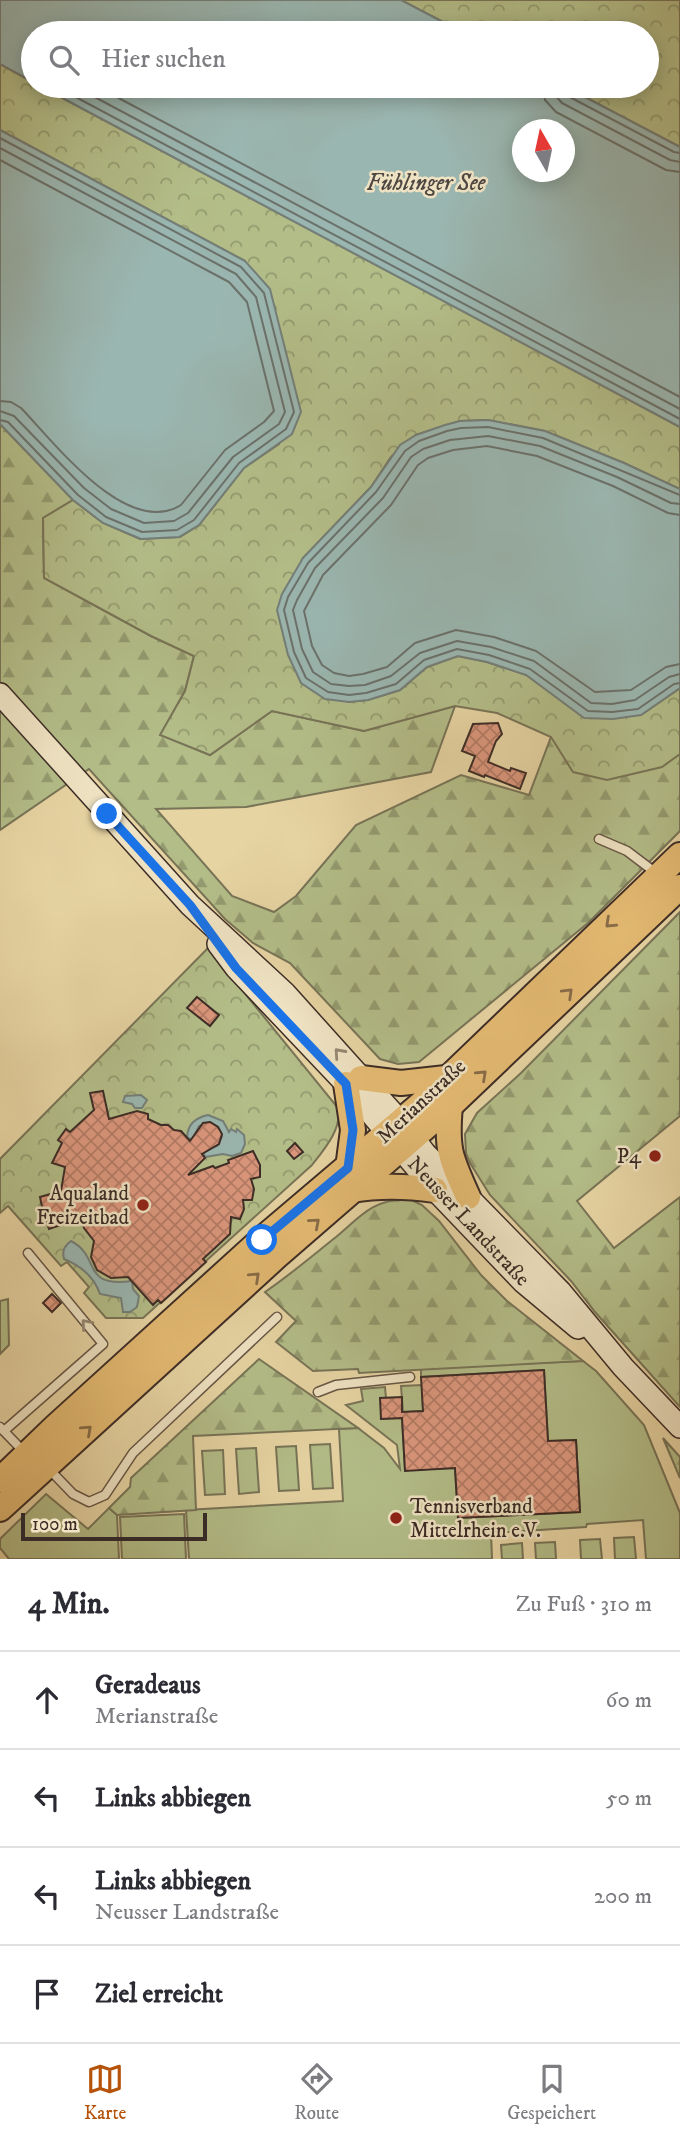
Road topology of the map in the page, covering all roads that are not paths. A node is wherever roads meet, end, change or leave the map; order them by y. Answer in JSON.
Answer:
{"nodes":[{"id":1,"x":0,"y":694,"type":"edge"},
{"id":2,"x":599,"y":839,"type":"dead end"},
{"id":3,"x":680,"y":855,"type":"edge"},
{"id":4,"x":672,"y":885,"type":"edge"},
{"id":5,"x":446,"y":1078,"type":"junction"},
{"id":6,"x":354,"y":1081,"type":"junction"},
{"id":7,"x":450,"y":1106,"type":"junction"},
{"id":8,"x":401,"y":1134,"type":"junction"},
{"id":9,"x":350,"y":1179,"type":"junction"},
{"id":10,"x":435,"y":1190,"type":"junction"},
{"id":11,"x":468,"y":1197,"type":"junction"},
{"id":12,"x":28,"y":1253,"type":"dead end"},
{"id":13,"x":277,"y":1317,"type":"dead end"},
{"id":14,"x":623,"y":1367,"type":"junction"},
{"id":15,"x":410,"y":1377,"type":"dead end"},
{"id":16,"x":318,"y":1392,"type":"dead end"},
{"id":17,"x":680,"y":1427,"type":"edge"},
{"id":18,"x":2,"y":1429,"type":"edge"},
{"id":19,"x":37,"y":1461,"type":"junction"},
{"id":20,"x":0,"y":1480,"type":"edge"},
{"id":21,"x":0,"y":1509,"type":"edge"}],
"edges":[{"from":1,"to":6,"type":"main road","name":"Neusser Landstraße"},
{"from":2,"to":4,"type":"lane"},
{"from":3,"to":4,"type":"main road","name":"Merianstraße"},
{"from":4,"to":5,"type":"main road","name":"Merianstraße","one_way":true},
{"from":7,"to":4,"type":"main road","name":"Merianstraße","one_way":true},
{"from":5,"to":6,"type":"main road"},
{"from":5,"to":8,"type":"main road","name":"Merianstraße"},
{"from":6,"to":8,"type":"main road","name":"Neusser Landstraße"},
{"from":6,"to":9,"type":"main road"},
{"from":7,"to":8,"type":"main road","name":"Merianstraße"},
{"from":7,"to":11,"type":"main road"},
{"from":8,"to":9,"type":"main road","name":"Merianstraße"},
{"from":8,"to":10,"type":"main road","name":"Neusser Landstraße"},
{"from":8,"to":11,"type":"main road","name":"Neusser Landstraße"},
{"from":9,"to":10,"type":"main road"},
{"from":9,"to":19,"type":"main road","name":"Merianstraße"},
{"from":10,"to":14,"type":"main road","name":"Neusser Landstraße"},
{"from":11,"to":14,"type":"main road","name":"Neusser Landstraße"},
{"from":18,"to":12,"type":"lane","one_way":true},
{"from":13,"to":19,"type":"lane"},
{"from":14,"to":17,"type":"main road","name":"Neusser Landstraße"},
{"from":15,"to":16,"type":"lane"},
{"from":18,"to":19,"type":"lane"},
{"from":19,"to":20,"type":"main road","name":"Merianstraße"},
{"from":19,"to":21,"type":"main road","name":"Merianstraße"}]}
